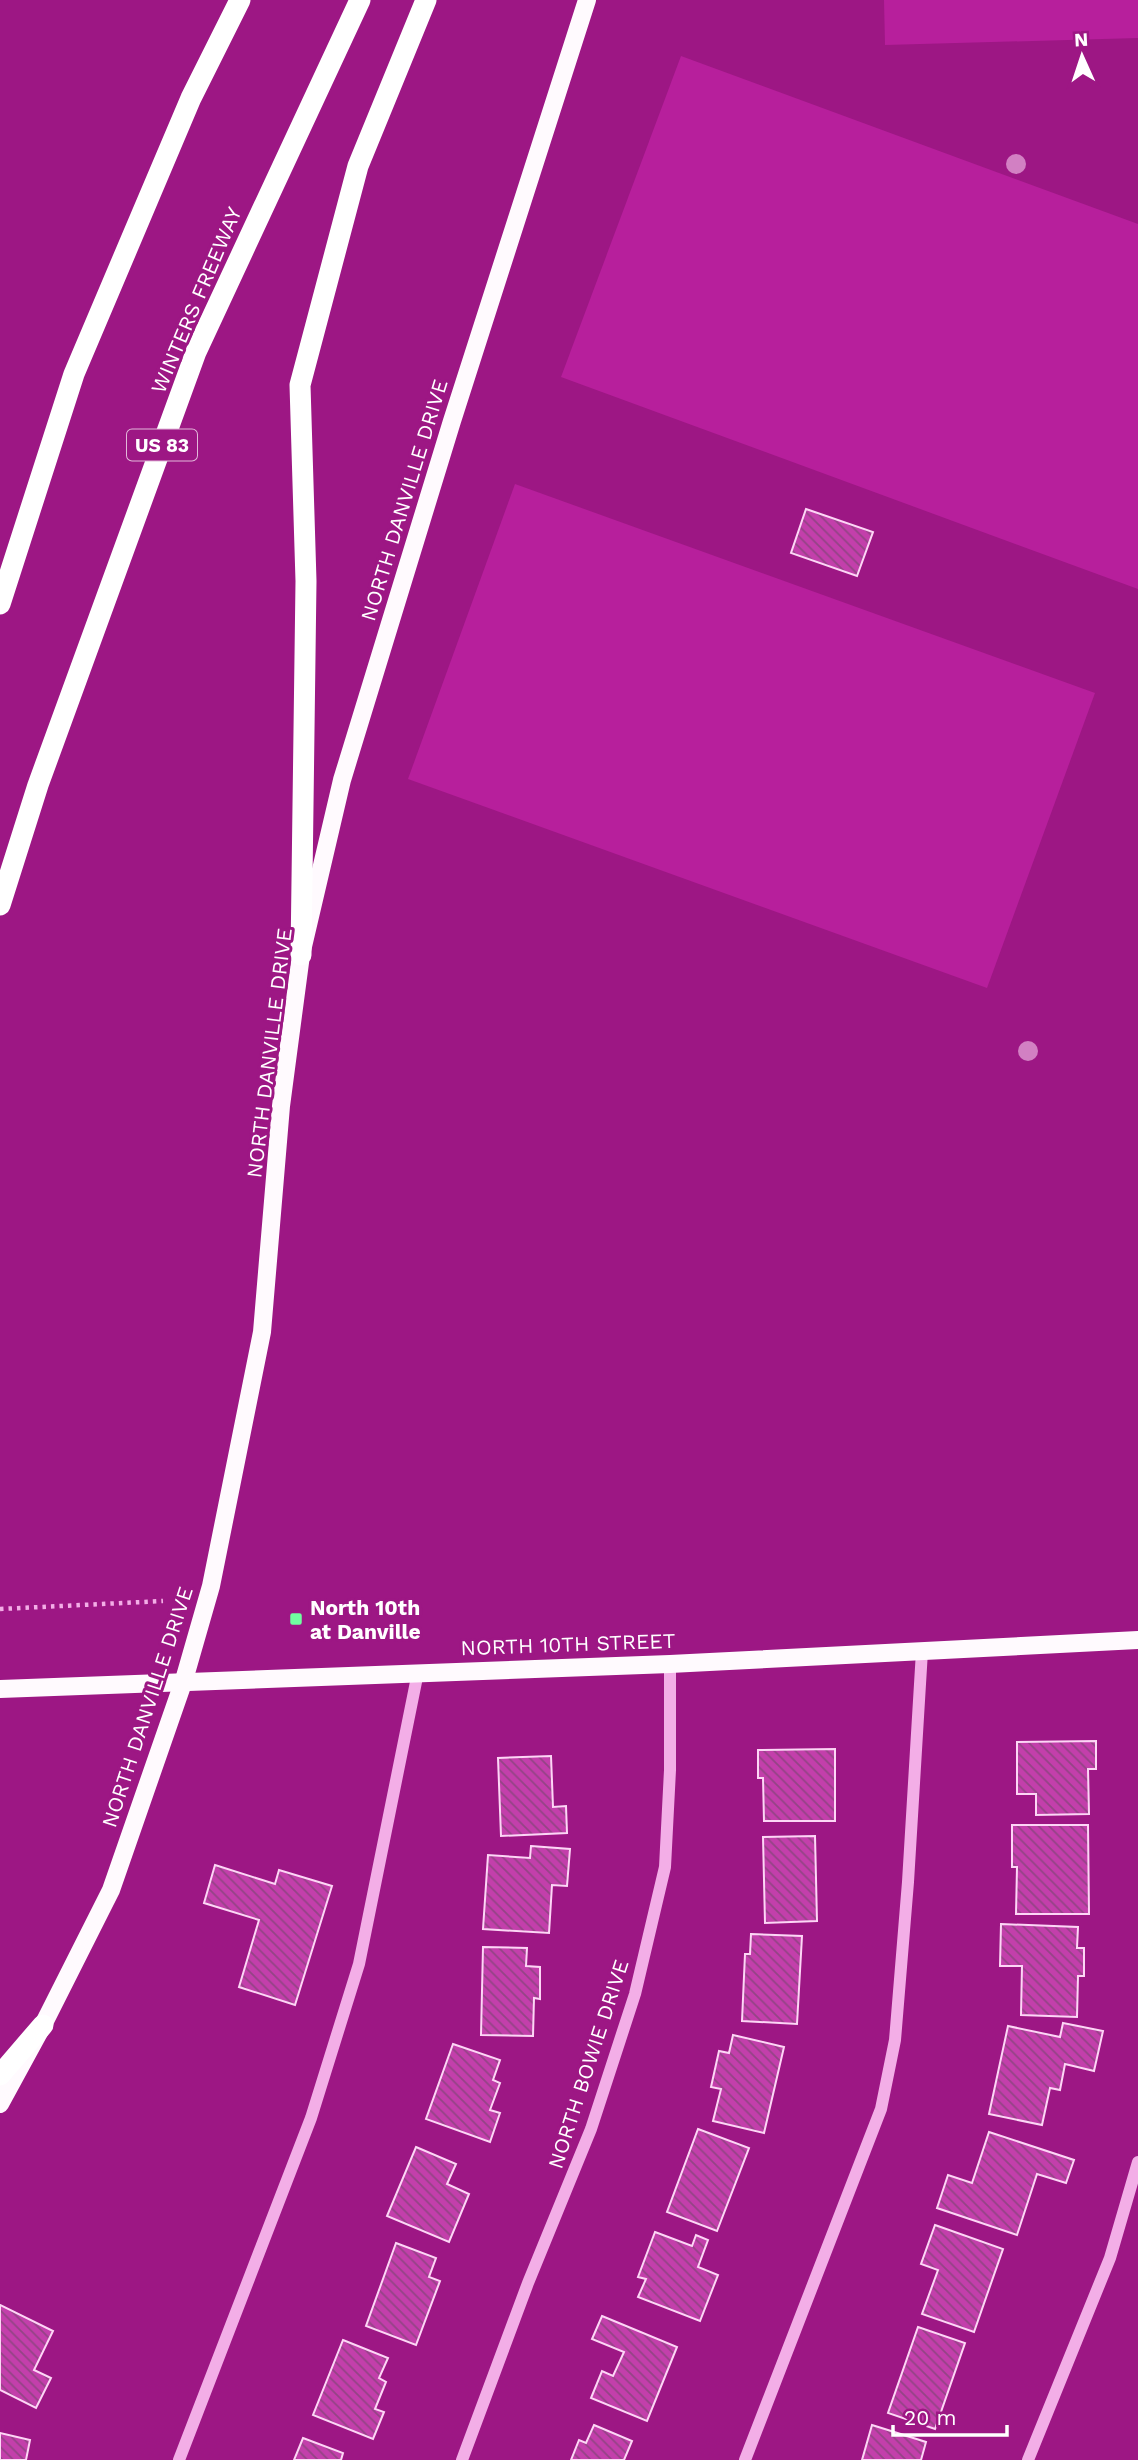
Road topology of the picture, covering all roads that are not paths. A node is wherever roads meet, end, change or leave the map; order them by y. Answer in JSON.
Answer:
{"nodes":[{"id":1,"x":240,"y":0,"type":"edge"},
{"id":2,"x":360,"y":0,"type":"edge"},
{"id":3,"x":426,"y":0,"type":"edge"},
{"id":4,"x":587,"y":0,"type":"edge"},
{"id":5,"x":0,"y":604,"type":"edge"},
{"id":6,"x":0,"y":905,"type":"edge"},
{"id":7,"x":301,"y":955,"type":"junction"},
{"id":8,"x":1138,"y":1640,"type":"edge"},
{"id":9,"x":922,"y":1651,"type":"junction"},
{"id":10,"x":670,"y":1664,"type":"junction"},
{"id":11,"x":418,"y":1672,"type":"junction"},
{"id":12,"x":184,"y":1680,"type":"junction"},
{"id":13,"x":0,"y":1689,"type":"edge"},
{"id":14,"x":43,"y":2025,"type":"junction"},
{"id":15,"x":0,"y":2075,"type":"edge"},
{"id":16,"x":0,"y":2104,"type":"edge"},
{"id":17,"x":1138,"y":2162,"type":"edge"},
{"id":18,"x":179,"y":2460,"type":"edge"},
{"id":19,"x":462,"y":2460,"type":"edge"},
{"id":20,"x":744,"y":2460,"type":"edge"},
{"id":21,"x":1028,"y":2460,"type":"edge"}],
"edges":[{"from":1,"to":5,"type":"highway"},
{"from":2,"to":6,"type":"highway","name":"WINTERS FREEWAY","number":"US 83"},
{"from":3,"to":7,"type":"highway"},
{"from":4,"to":7,"type":"main road","name":"NORTH DANVILLE DRIVE"},
{"from":7,"to":12,"type":"main road","name":"NORTH DANVILLE DRIVE"},
{"from":8,"to":9,"type":"main road","name":"NORTH 10TH STREET"},
{"from":9,"to":10,"type":"main road","name":"NORTH 10TH STREET"},
{"from":9,"to":20,"type":"street"},
{"from":10,"to":11,"type":"main road","name":"NORTH 10TH STREET"},
{"from":10,"to":19,"type":"street","name":"NORTH BOWIE DRIVE"},
{"from":11,"to":12,"type":"main road","name":"NORTH 10TH STREET"},
{"from":11,"to":18,"type":"street"},
{"from":12,"to":13,"type":"main road","name":"NORTH 10TH STREET"},
{"from":12,"to":14,"type":"main road","name":"NORTH DANVILLE DRIVE"},
{"from":14,"to":15,"type":"highway"},
{"from":14,"to":16,"type":"main road","name":"NORTH DANVILLE DRIVE"},
{"from":17,"to":21,"type":"street"}]}
